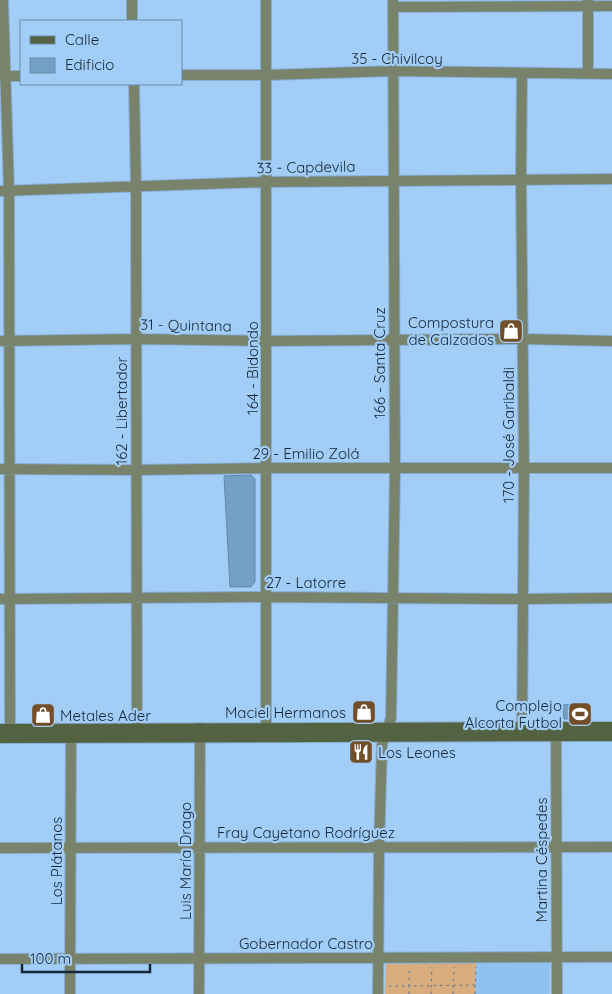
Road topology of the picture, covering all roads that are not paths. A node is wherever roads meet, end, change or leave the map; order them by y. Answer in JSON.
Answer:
{"nodes":[{"id":1,"x":3,"y":0,"type":"edge"},
{"id":2,"x":132,"y":0,"type":"edge"},
{"id":3,"x":266,"y":0,"type":"edge"},
{"id":4,"x":393,"y":3,"type":"edge"},
{"id":5,"x":588,"y":3,"type":"edge"},
{"id":6,"x":612,"y":6,"type":"edge"},
{"id":7,"x":132,"y":20,"type":"edge"},
{"id":8,"x":393,"y":71,"type":"junction"},
{"id":9,"x":588,"y":73,"type":"junction"},
{"id":10,"x":522,"y":74,"type":"junction"},
{"id":11,"x":612,"y":74,"type":"edge"},
{"id":12,"x":182,"y":75,"type":"edge"},
{"id":13,"x":268,"y":75,"type":"junction"},
{"id":14,"x":3,"y":76,"type":"edge"},
{"id":15,"x":20,"y":76,"type":"edge"},
{"id":16,"x":134,"y":85,"type":"edge"},
{"id":17,"x":521,"y":179,"type":"junction"},
{"id":18,"x":612,"y":179,"type":"edge"},
{"id":19,"x":395,"y":180,"type":"junction"},
{"id":20,"x":266,"y":182,"type":"junction"},
{"id":21,"x":136,"y":187,"type":"junction"},
{"id":22,"x":5,"y":191,"type":"edge"},
{"id":23,"x":136,"y":339,"type":"junction"},
{"id":24,"x":523,"y":339,"type":"junction"},
{"id":25,"x":394,"y":340,"type":"junction"},
{"id":26,"x":4,"y":341,"type":"edge"},
{"id":27,"x":266,"y":341,"type":"junction"},
{"id":28,"x":612,"y":341,"type":"edge"},
{"id":29,"x":267,"y":468,"type":"junction"},
{"id":30,"x":395,"y":468,"type":"junction"},
{"id":31,"x":524,"y":468,"type":"junction"},
{"id":32,"x":612,"y":468,"type":"edge"},
{"id":33,"x":4,"y":469,"type":"edge"},
{"id":34,"x":136,"y":470,"type":"junction"},
{"id":35,"x":265,"y":597,"type":"junction"},
{"id":36,"x":393,"y":597,"type":"junction"},
{"id":37,"x":137,"y":598,"type":"junction"},
{"id":38,"x":612,"y":598,"type":"edge"},
{"id":39,"x":5,"y":599,"type":"edge"},
{"id":40,"x":523,"y":599,"type":"junction"},
{"id":41,"x":390,"y":726,"type":"junction"},
{"id":42,"x":612,"y":727,"type":"edge"},
{"id":43,"x":522,"y":731,"type":"junction"},
{"id":44,"x":200,"y":732,"type":"junction"},
{"id":45,"x":266,"y":732,"type":"junction"},
{"id":46,"x":556,"y":732,"type":"junction"},
{"id":47,"x":5,"y":733,"type":"edge"},
{"id":48,"x":71,"y":733,"type":"junction"},
{"id":49,"x":137,"y":733,"type":"junction"},
{"id":50,"x":612,"y":736,"type":"edge"},
{"id":51,"x":385,"y":738,"type":"junction"},
{"id":52,"x":557,"y":846,"type":"junction"},
{"id":53,"x":200,"y":847,"type":"junction"},
{"id":54,"x":612,"y":847,"type":"edge"},
{"id":55,"x":0,"y":848,"type":"edge"},
{"id":56,"x":72,"y":848,"type":"junction"},
{"id":57,"x":379,"y":848,"type":"junction"},
{"id":58,"x":557,"y":957,"type":"junction"},
{"id":59,"x":612,"y":957,"type":"edge"},
{"id":60,"x":378,"y":958,"type":"junction"},
{"id":61,"x":0,"y":959,"type":"edge"},
{"id":62,"x":71,"y":959,"type":"junction"},
{"id":63,"x":199,"y":959,"type":"junction"},
{"id":64,"x":382,"y":990,"type":"edge"},
{"id":65,"x":70,"y":994,"type":"edge"},
{"id":66,"x":199,"y":994,"type":"edge"},
{"id":67,"x":557,"y":994,"type":"edge"}],
"edges":[{"from":1,"to":14,"type":"street"},
{"from":2,"to":7,"type":"street"},
{"from":3,"to":13,"type":"street","name":"164 - Bidondo"},
{"from":4,"to":5,"type":"street"},
{"from":4,"to":8,"type":"street","name":"166 - Santa Cruz"},
{"from":5,"to":6,"type":"street"},
{"from":5,"to":9,"type":"street"},
{"from":8,"to":10,"type":"street","name":"35 - Chivilcoy"},
{"from":8,"to":13,"type":"street","name":"35 - Chivilcoy"},
{"from":8,"to":19,"type":"street","name":"166 - Santa Cruz"},
{"from":9,"to":10,"type":"street","name":"35 - Chivilcoy"},
{"from":9,"to":11,"type":"street","name":"35 - Chivilcoy"},
{"from":10,"to":17,"type":"street","name":"170 - José Garibaldi"},
{"from":12,"to":13,"type":"street","name":"35 - Chivilcoy"},
{"from":13,"to":20,"type":"street","name":"164 - Bidondo"},
{"from":14,"to":15,"type":"street"},
{"from":14,"to":22,"type":"street"},
{"from":16,"to":21,"type":"street","name":"162 - Libertador"},
{"from":17,"to":18,"type":"street","name":"33 - Capdevila"},
{"from":17,"to":19,"type":"street","name":"33 - Capdevila"},
{"from":17,"to":24,"type":"street","name":"170 - José Garibaldi"},
{"from":19,"to":20,"type":"street","name":"33 - Capdevila"},
{"from":19,"to":25,"type":"street","name":"166 - Santa Cruz"},
{"from":20,"to":21,"type":"street","name":"33 - Capdevila"},
{"from":20,"to":27,"type":"street","name":"164 - Bidondo"},
{"from":21,"to":22,"type":"street","name":"33 - Capdevila"},
{"from":21,"to":23,"type":"street","name":"162 - Libertador"},
{"from":22,"to":26,"type":"street"},
{"from":23,"to":26,"type":"street","name":"31 - Quintana"},
{"from":23,"to":27,"type":"street","name":"31 - Quintana"},
{"from":23,"to":34,"type":"street","name":"162 - Libertador"},
{"from":24,"to":25,"type":"street","name":"31 - Quintana"},
{"from":24,"to":28,"type":"street","name":"31 - Quintana"},
{"from":24,"to":31,"type":"street","name":"170 - José Garibaldi"},
{"from":25,"to":27,"type":"street","name":"31 - Quintana"},
{"from":25,"to":30,"type":"street","name":"166 - Santa Cruz"},
{"from":26,"to":33,"type":"street"},
{"from":27,"to":29,"type":"street","name":"164 - Bidondo"},
{"from":29,"to":30,"type":"street","name":"29 - Emilio Zolá"},
{"from":29,"to":34,"type":"street","name":"29 - Emilio Zolá"},
{"from":29,"to":35,"type":"street","name":"164 - Bidondo"},
{"from":30,"to":31,"type":"street","name":"29 - Emilio Zolá"},
{"from":30,"to":36,"type":"street","name":"166 - Santa Cruz"},
{"from":31,"to":32,"type":"street","name":"29 - Emilio Zolá"},
{"from":31,"to":40,"type":"street","name":"170 - José Garibaldi"},
{"from":33,"to":34,"type":"street","name":"29 - Emilio Zolá"},
{"from":33,"to":39,"type":"street"},
{"from":34,"to":37,"type":"street","name":"162 - Libertador"},
{"from":35,"to":36,"type":"street","name":"27 - Latorre"},
{"from":35,"to":37,"type":"street","name":"27 - Latorre"},
{"from":35,"to":45,"type":"street","name":"164 - Bidondo"},
{"from":36,"to":40,"type":"street","name":"27 - Latorre"},
{"from":36,"to":41,"type":"street","name":"166 - Santa Cruz"},
{"from":37,"to":39,"type":"street","name":"27 - Latorre"},
{"from":37,"to":49,"type":"street","name":"162 - Libertador"},
{"from":38,"to":40,"type":"street","name":"27 - Latorre"},
{"from":39,"to":47,"type":"street"},
{"from":40,"to":43,"type":"street","name":"170 - José Garibaldi"},
{"from":41,"to":43,"type":"main road"},
{"from":41,"to":45,"type":"main road"},
{"from":41,"to":51,"type":"street","name":"166 - Santa Cruz"},
{"from":42,"to":46,"type":"main road"},
{"from":43,"to":46,"type":"main road"},
{"from":43,"to":51,"type":"main road"},
{"from":44,"to":45,"type":"main road"},
{"from":44,"to":49,"type":"main road"},
{"from":44,"to":53,"type":"street","name":"Luis María Drago"},
{"from":45,"to":51,"type":"main road"},
{"from":46,"to":50,"type":"main road"},
{"from":46,"to":52,"type":"street","name":"Martina Céspedes"},
{"from":47,"to":48,"type":"main road"},
{"from":48,"to":49,"type":"main road"},
{"from":48,"to":56,"type":"street","name":"Los Plátanos"},
{"from":51,"to":57,"type":"street","name":"166 - Santa Cruz"},
{"from":52,"to":54,"type":"street","name":"Fray Cayetano Rodríguez"},
{"from":52,"to":57,"type":"street","name":"Fray Cayetano Rodríguez"},
{"from":52,"to":58,"type":"street","name":"Martina Céspedes"},
{"from":53,"to":56,"type":"street","name":"Fray Cayetano Rodríguez"},
{"from":53,"to":57,"type":"street","name":"Fray Cayetano Rodríguez"},
{"from":53,"to":63,"type":"street","name":"Luis María Drago"},
{"from":55,"to":56,"type":"street","name":"Fray Cayetano Rodríguez"},
{"from":56,"to":62,"type":"street","name":"Los Plátanos"},
{"from":57,"to":60,"type":"street","name":"166 - Santa Cruz"},
{"from":58,"to":59,"type":"street","name":"Gobernador Castro"},
{"from":58,"to":60,"type":"street","name":"Gobernador Castro"},
{"from":58,"to":67,"type":"street","name":"Martina Céspedes"},
{"from":60,"to":63,"type":"street","name":"Gobernador Castro"},
{"from":60,"to":64,"type":"street","name":"166 - Santa Cruz"},
{"from":61,"to":62,"type":"street","name":"Gobernador Castro"},
{"from":62,"to":63,"type":"street","name":"Gobernador Castro"},
{"from":62,"to":65,"type":"street","name":"Los Plátanos"},
{"from":63,"to":66,"type":"street","name":"Luis María Drago"}]}
